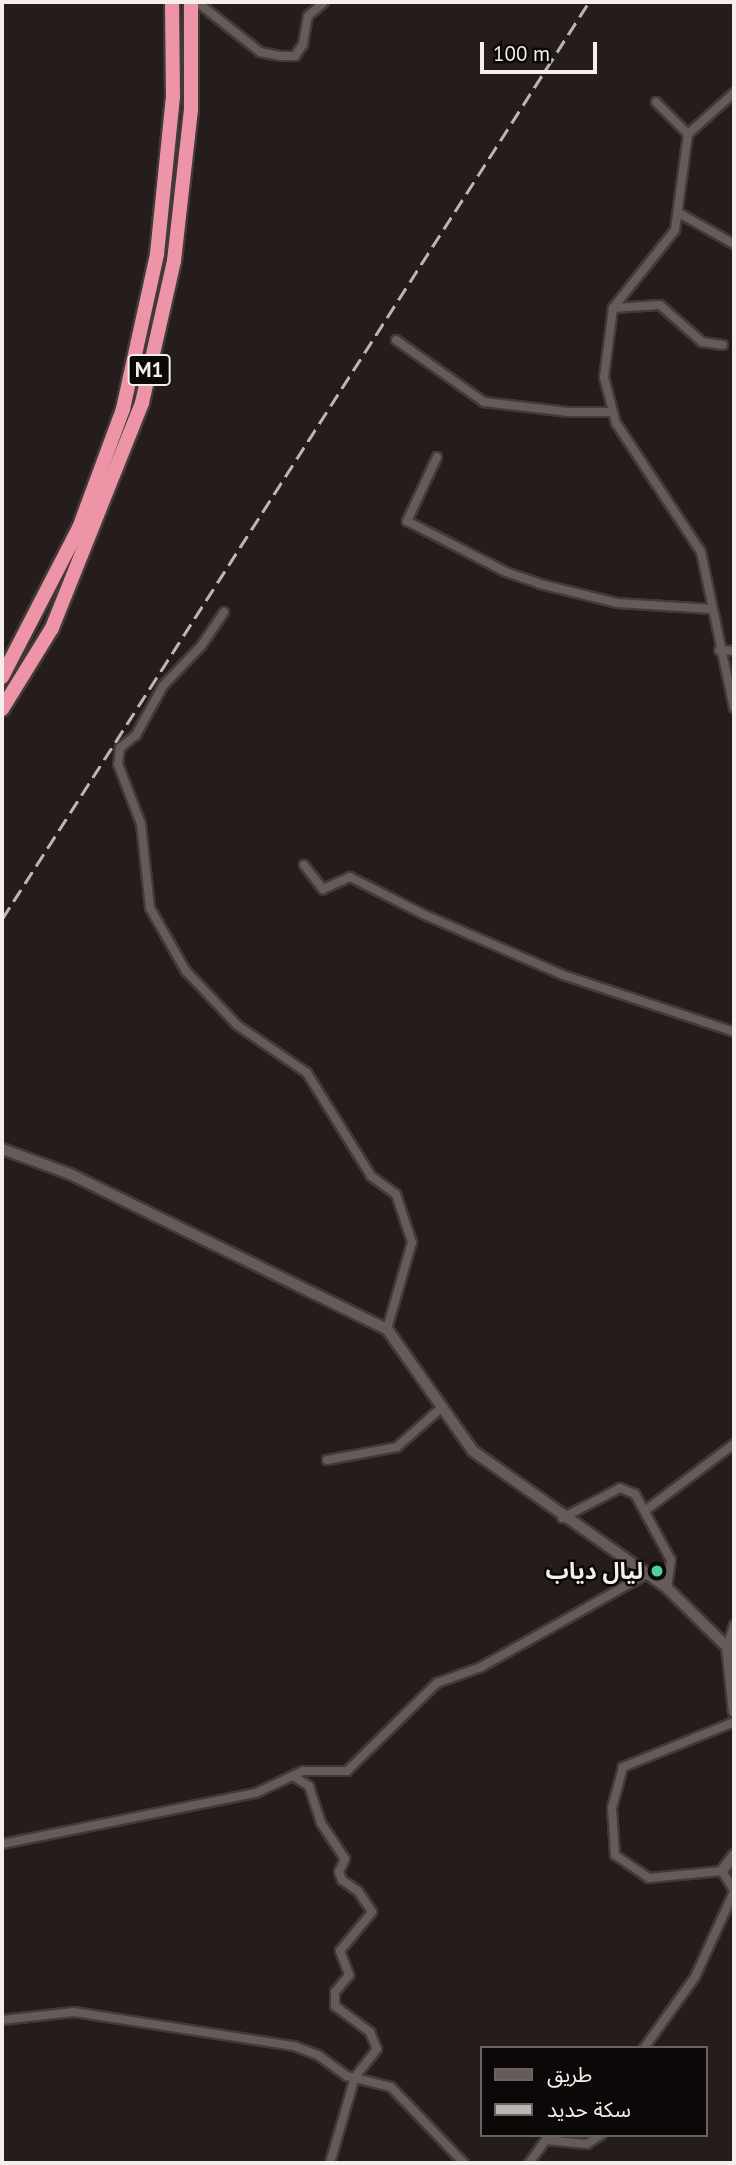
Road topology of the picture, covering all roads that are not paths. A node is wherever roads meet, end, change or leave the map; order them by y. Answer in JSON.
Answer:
{"nodes":[{"id":1,"x":172,"y":2,"type":"edge"},
{"id":2,"x":191,"y":2,"type":"edge"},
{"id":3,"x":197,"y":2,"type":"edge"},
{"id":4,"x":324,"y":2,"type":"edge"},
{"id":5,"x":734,"y":93,"type":"edge"},
{"id":6,"x":656,"y":102,"type":"dead end"},
{"id":7,"x":688,"y":134,"type":"junction"},
{"id":8,"x":679,"y":213,"type":"junction"},
{"id":9,"x":734,"y":244,"type":"edge"},
{"id":10,"x":613,"y":309,"type":"junction"},
{"id":11,"x":396,"y":340,"type":"dead end"},
{"id":12,"x":723,"y":345,"type":"dead end"},
{"id":13,"x":610,"y":412,"type":"junction"},
{"id":14,"x":437,"y":457,"type":"dead end"},
{"id":15,"x":712,"y":609,"type":"junction"},
{"id":16,"x":224,"y":612,"type":"dead end"},
{"id":17,"x":719,"y":650,"type":"junction"},
{"id":18,"x":734,"y":651,"type":"edge"},
{"id":19,"x":2,"y":677,"type":"edge"},
{"id":20,"x":734,"y":708,"type":"edge"},
{"id":21,"x":2,"y":709,"type":"edge"},
{"id":22,"x":304,"y":865,"type":"dead end"},
{"id":23,"x":734,"y":1032,"type":"edge"},
{"id":24,"x":2,"y":1149,"type":"edge"},
{"id":25,"x":387,"y":1329,"type":"junction"},
{"id":26,"x":442,"y":1407,"type":"junction"},
{"id":27,"x":734,"y":1444,"type":"edge"},
{"id":28,"x":327,"y":1460,"type":"dead end"},
{"id":29,"x":646,"y":1510,"type":"junction"},
{"id":30,"x":562,"y":1518,"type":"junction"},
{"id":31,"x":647,"y":1574,"type":"junction"},
{"id":32,"x":667,"y":1588,"type":"junction"},
{"id":33,"x":734,"y":1625,"type":"edge"},
{"id":34,"x":727,"y":1647,"type":"junction"},
{"id":35,"x":733,"y":1682,"type":"edge"},
{"id":36,"x":734,"y":1712,"type":"edge"},
{"id":37,"x":734,"y":1722,"type":"edge"},
{"id":38,"x":293,"y":1776,"type":"junction"},
{"id":39,"x":2,"y":1844,"type":"edge"},
{"id":40,"x":734,"y":1855,"type":"edge"},
{"id":41,"x":722,"y":1871,"type":"junction"},
{"id":42,"x":734,"y":1891,"type":"edge"},
{"id":43,"x":2,"y":2020,"type":"edge"},
{"id":44,"x":645,"y":2046,"type":"edge"},
{"id":45,"x":355,"y":2077,"type":"junction"},
{"id":46,"x":598,"y":2137,"type":"edge"},
{"id":47,"x":330,"y":2163,"type":"edge"},
{"id":48,"x":464,"y":2163,"type":"edge"},
{"id":49,"x":529,"y":2163,"type":"edge"}],
"edges":[{"from":1,"to":19,"type":"highway","number":"M1"},
{"from":2,"to":21,"type":"highway","number":"M1"},
{"from":3,"to":4,"type":"street"},
{"from":5,"to":7,"type":"street"},
{"from":6,"to":7,"type":"street"},
{"from":7,"to":8,"type":"street"},
{"from":8,"to":9,"type":"street"},
{"from":8,"to":10,"type":"street"},
{"from":10,"to":12,"type":"street"},
{"from":10,"to":13,"type":"street"},
{"from":11,"to":13,"type":"street"},
{"from":13,"to":15,"type":"street"},
{"from":14,"to":15,"type":"street"},
{"from":15,"to":17,"type":"street"},
{"from":16,"to":25,"type":"street"},
{"from":17,"to":18,"type":"street"},
{"from":17,"to":20,"type":"street"},
{"from":22,"to":23,"type":"street"},
{"from":24,"to":25,"type":"street"},
{"from":25,"to":26,"type":"street"},
{"from":26,"to":28,"type":"street"},
{"from":26,"to":30,"type":"street"},
{"from":27,"to":29,"type":"street"},
{"from":29,"to":30,"type":"street"},
{"from":29,"to":32,"type":"street"},
{"from":30,"to":31,"type":"street"},
{"from":31,"to":32,"type":"street"},
{"from":31,"to":38,"type":"street"},
{"from":32,"to":34,"type":"street"},
{"from":33,"to":34,"type":"street"},
{"from":34,"to":35,"type":"street"},
{"from":35,"to":36,"type":"street"},
{"from":37,"to":41,"type":"street"},
{"from":38,"to":39,"type":"street"},
{"from":38,"to":45,"type":"street"},
{"from":40,"to":41,"type":"street"},
{"from":41,"to":42,"type":"street"},
{"from":42,"to":44,"type":"street"},
{"from":43,"to":45,"type":"street"},
{"from":45,"to":47,"type":"street"},
{"from":45,"to":48,"type":"street"},
{"from":46,"to":49,"type":"street"}]}
